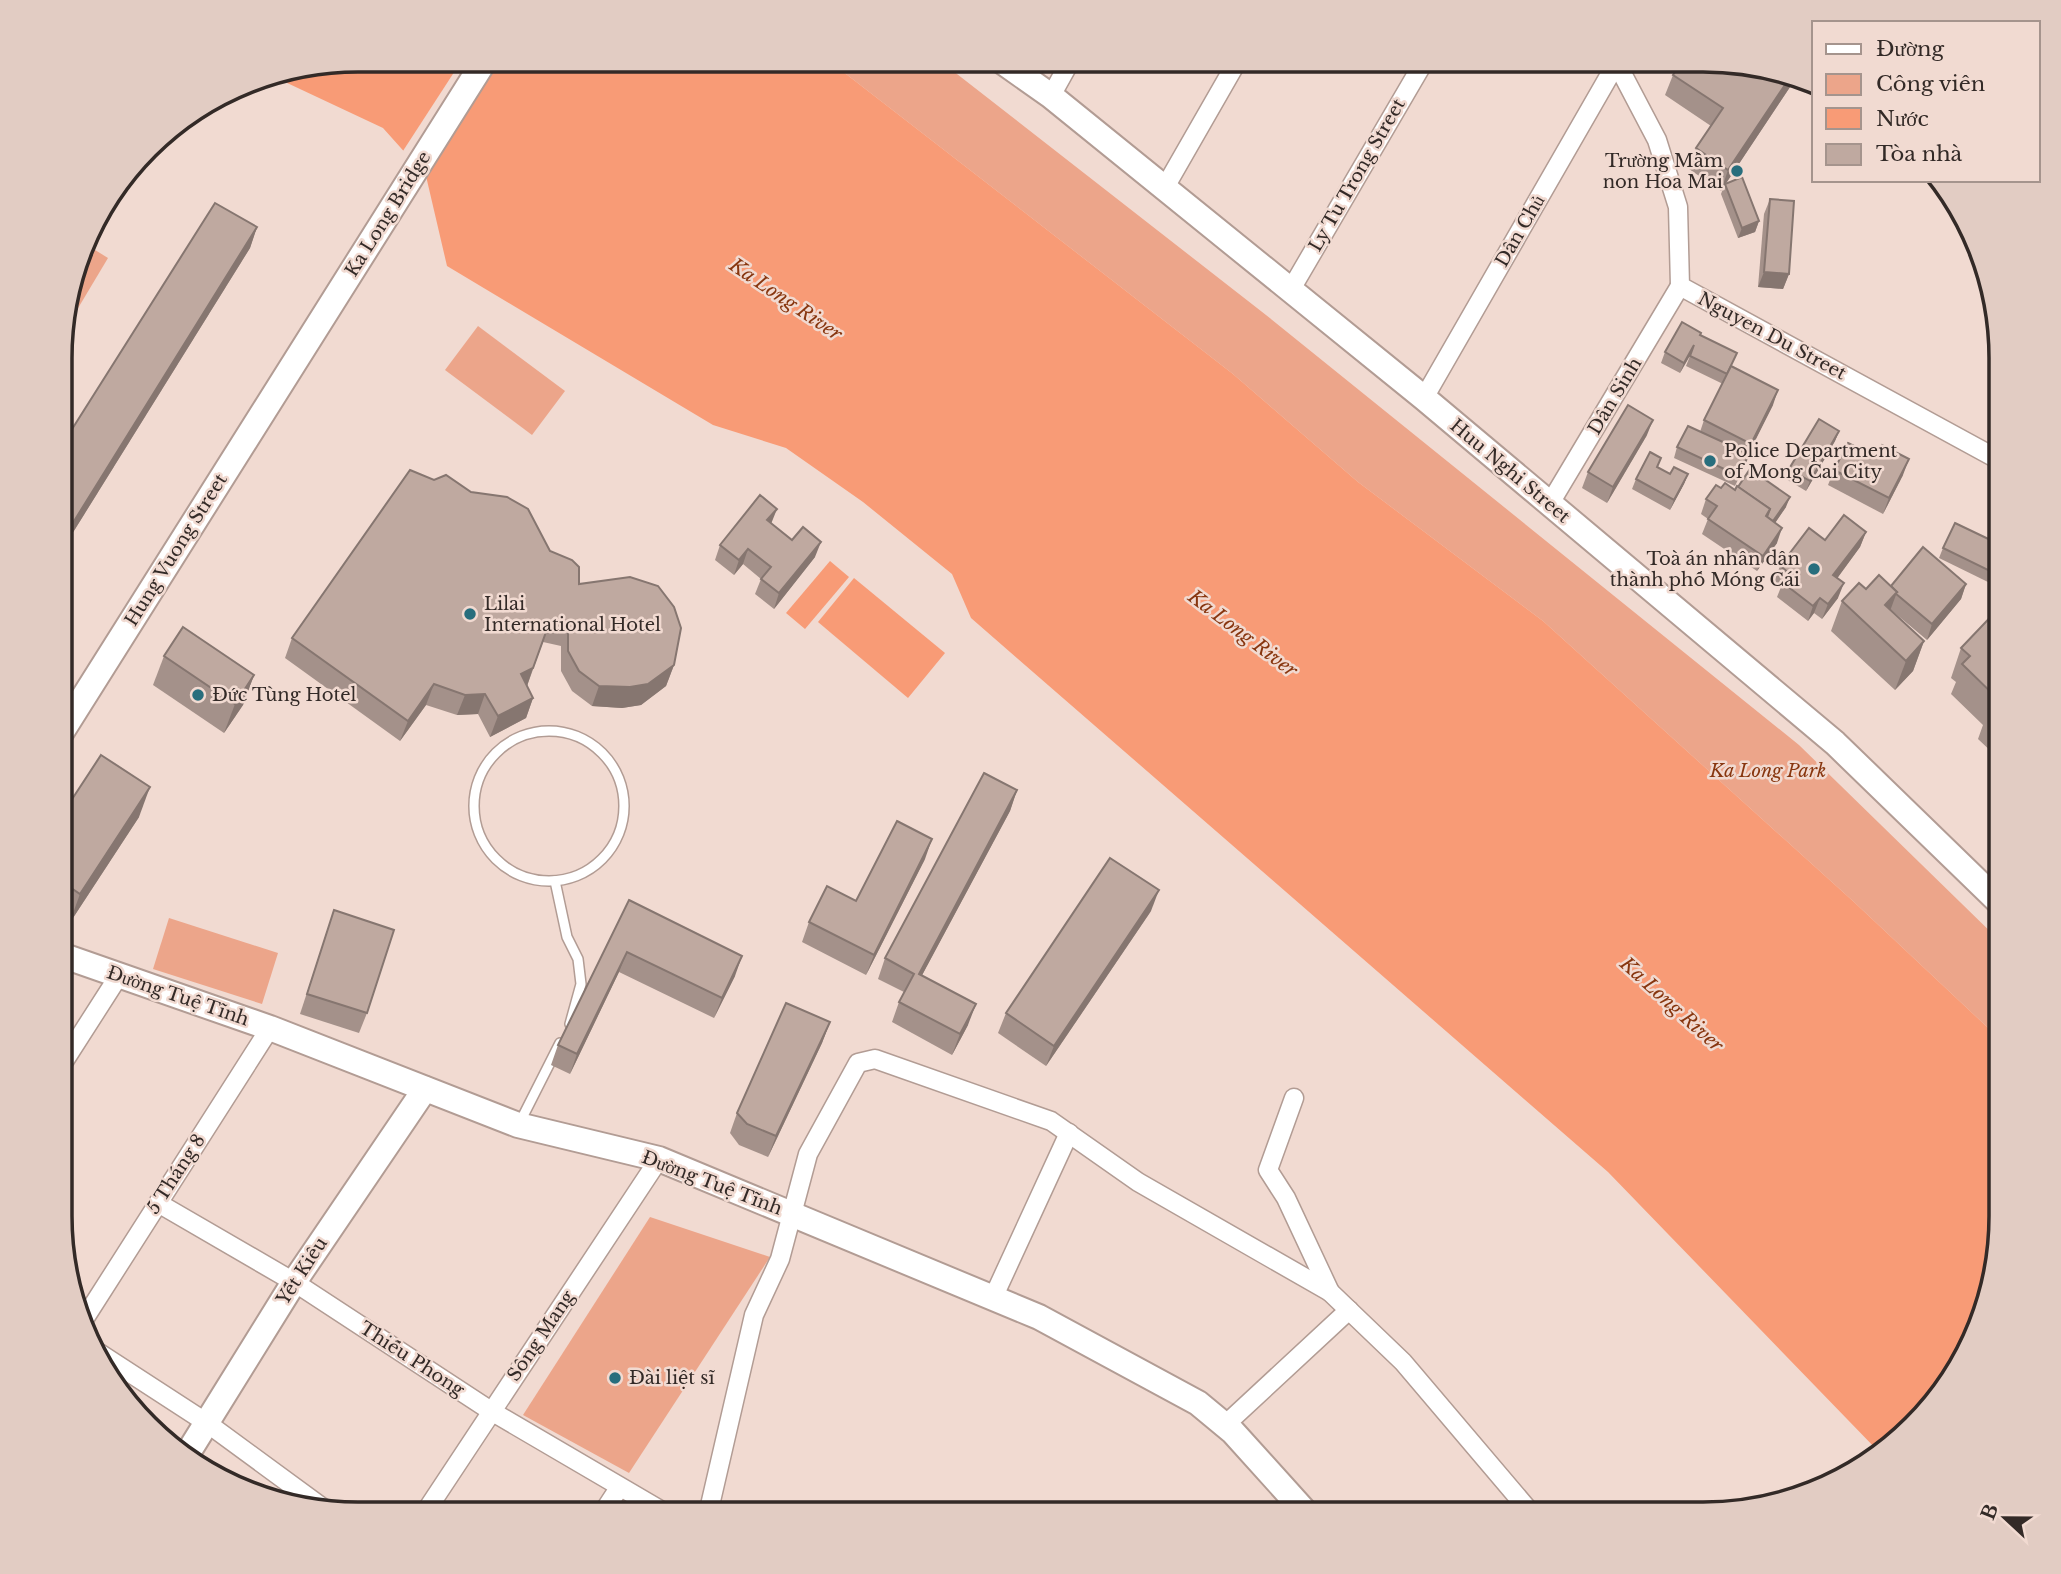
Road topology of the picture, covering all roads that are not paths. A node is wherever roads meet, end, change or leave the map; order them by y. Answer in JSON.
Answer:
{"nodes":[{"id":1,"x":477,"y":72,"type":"edge"},
{"id":2,"x":1017,"y":72,"type":"edge"},
{"id":3,"x":1064,"y":72,"type":"edge"},
{"id":4,"x":1231,"y":72,"type":"edge"},
{"id":5,"x":1417,"y":72,"type":"edge"},
{"id":6,"x":1610,"y":72,"type":"edge"},
{"id":7,"x":1621,"y":72,"type":"edge"},
{"id":8,"x":1051,"y":96,"type":"junction"},
{"id":9,"x":1164,"y":189,"type":"junction"},
{"id":10,"x":1680,"y":286,"type":"junction"},
{"id":11,"x":1290,"y":290,"type":"junction"},
{"id":12,"x":291,"y":368,"type":"joint"},
{"id":13,"x":1424,"y":398,"type":"junction"},
{"id":14,"x":1989,"y":454,"type":"edge"},
{"id":15,"x":1549,"y":505,"type":"junction"},
{"id":16,"x":72,"y":716,"type":"edge"},
{"id":17,"x":555,"y":881,"type":"junction"},
{"id":18,"x":1989,"y":892,"type":"edge"},
{"id":19,"x":72,"y":959,"type":"edge"},
{"id":20,"x":118,"y":976,"type":"junction"},
{"id":21,"x":270,"y":1028,"type":"junction"},
{"id":22,"x":72,"y":1049,"type":"edge"},
{"id":23,"x":425,"y":1089,"type":"junction"},
{"id":24,"x":1294,"y":1098,"type":"dead end"},
{"id":25,"x":518,"y":1125,"type":"junction"},
{"id":26,"x":1069,"y":1133,"type":"junction"},
{"id":27,"x":659,"y":1159,"type":"junction"},
{"id":28,"x":158,"y":1203,"type":"junction"},
{"id":29,"x":794,"y":1216,"type":"junction"},
{"id":30,"x":294,"y":1282,"type":"junction"},
{"id":31,"x":1330,"y":1292,"type":"junction"},
{"id":32,"x":993,"y":1298,"type":"junction"},
{"id":33,"x":1349,"y":1310,"type":"junction"},
{"id":34,"x":89,"y":1312,"type":"edge"},
{"id":35,"x":111,"y":1361,"type":"edge"},
{"id":36,"x":491,"y":1411,"type":"junction"},
{"id":37,"x":207,"y":1423,"type":"junction"},
{"id":38,"x":1226,"y":1425,"type":"junction"},
{"id":39,"x":191,"y":1448,"type":"edge"},
{"id":40,"x":619,"y":1488,"type":"junction"},
{"id":41,"x":310,"y":1498,"type":"edge"},
{"id":42,"x":432,"y":1502,"type":"edge"},
{"id":43,"x":610,"y":1502,"type":"edge"},
{"id":44,"x":645,"y":1502,"type":"edge"},
{"id":45,"x":711,"y":1502,"type":"edge"},
{"id":46,"x":1296,"y":1502,"type":"edge"},
{"id":47,"x":1522,"y":1502,"type":"edge"}],
"edges":[{"from":1,"to":12,"type":"street","name":"Ka Long Bridge"},
{"from":2,"to":8,"type":"street","name":"Huu Nghi Street"},
{"from":3,"to":8,"type":"street"},
{"from":4,"to":9,"type":"street"},
{"from":5,"to":11,"type":"street","name":"Ly Tu Trong Street"},
{"from":6,"to":13,"type":"street","name":"Dân Chủ"},
{"from":7,"to":10,"type":"street","name":"Nguyen Du Street"},
{"from":8,"to":9,"type":"street","name":"Huu Nghi Street"},
{"from":9,"to":11,"type":"street","name":"Huu Nghi Street"},
{"from":10,"to":14,"type":"street","name":"Nguyen Du Street"},
{"from":10,"to":15,"type":"street","name":"Dân Sinh"},
{"from":11,"to":13,"type":"street","name":"Huu Nghi Street"},
{"from":12,"to":16,"type":"street","name":"Hung Vuong Street"},
{"from":13,"to":15,"type":"street","name":"Huu Nghi Street"},
{"from":15,"to":18,"type":"street","name":"Huu Nghi Street"},
{"from":17,"to":17,"type":"lane"},
{"from":17,"to":25,"type":"lane"},
{"from":19,"to":20,"type":"street","name":"Đường Tuệ Tĩnh"},
{"from":20,"to":21,"type":"street","name":"Đường Tuệ Tĩnh"},
{"from":20,"to":22,"type":"street"},
{"from":21,"to":23,"type":"street","name":"Đường Tuệ Tĩnh"},
{"from":21,"to":28,"type":"street","name":"5 Tháng 8"},
{"from":23,"to":25,"type":"street","name":"Đường Tuệ Tĩnh"},
{"from":23,"to":30,"type":"street","name":"Yết Kiêu"},
{"from":24,"to":31,"type":"street"},
{"from":25,"to":27,"type":"street","name":"Đường Tuệ Tĩnh"},
{"from":26,"to":29,"type":"street"},
{"from":26,"to":31,"type":"street"},
{"from":26,"to":32,"type":"street"},
{"from":27,"to":29,"type":"street","name":"Đường Tuệ Tĩnh"},
{"from":27,"to":36,"type":"street","name":"Sông Mang"},
{"from":28,"to":30,"type":"street","name":"Thiếu Phong"},
{"from":28,"to":34,"type":"street","name":"5 Tháng 8"},
{"from":29,"to":32,"type":"street","name":"Đường Tuệ Tĩnh"},
{"from":29,"to":45,"type":"street"},
{"from":30,"to":36,"type":"street","name":"Thiếu Phong"},
{"from":30,"to":37,"type":"street","name":"Yết Kiêu"},
{"from":31,"to":33,"type":"street"},
{"from":32,"to":38,"type":"street","name":"Đường Tuệ Tĩnh"},
{"from":33,"to":38,"type":"street"},
{"from":33,"to":47,"type":"street"},
{"from":35,"to":37,"type":"street"},
{"from":36,"to":40,"type":"street","name":"Thiếu Phong"},
{"from":36,"to":42,"type":"street","name":"Sông Mang"},
{"from":37,"to":39,"type":"street","name":"Yết Kiêu"},
{"from":37,"to":41,"type":"street"},
{"from":38,"to":46,"type":"street","name":"Đường Tuệ Tĩnh"},
{"from":40,"to":43,"type":"street"},
{"from":40,"to":44,"type":"street","name":"Thiếu Phong"}]}
